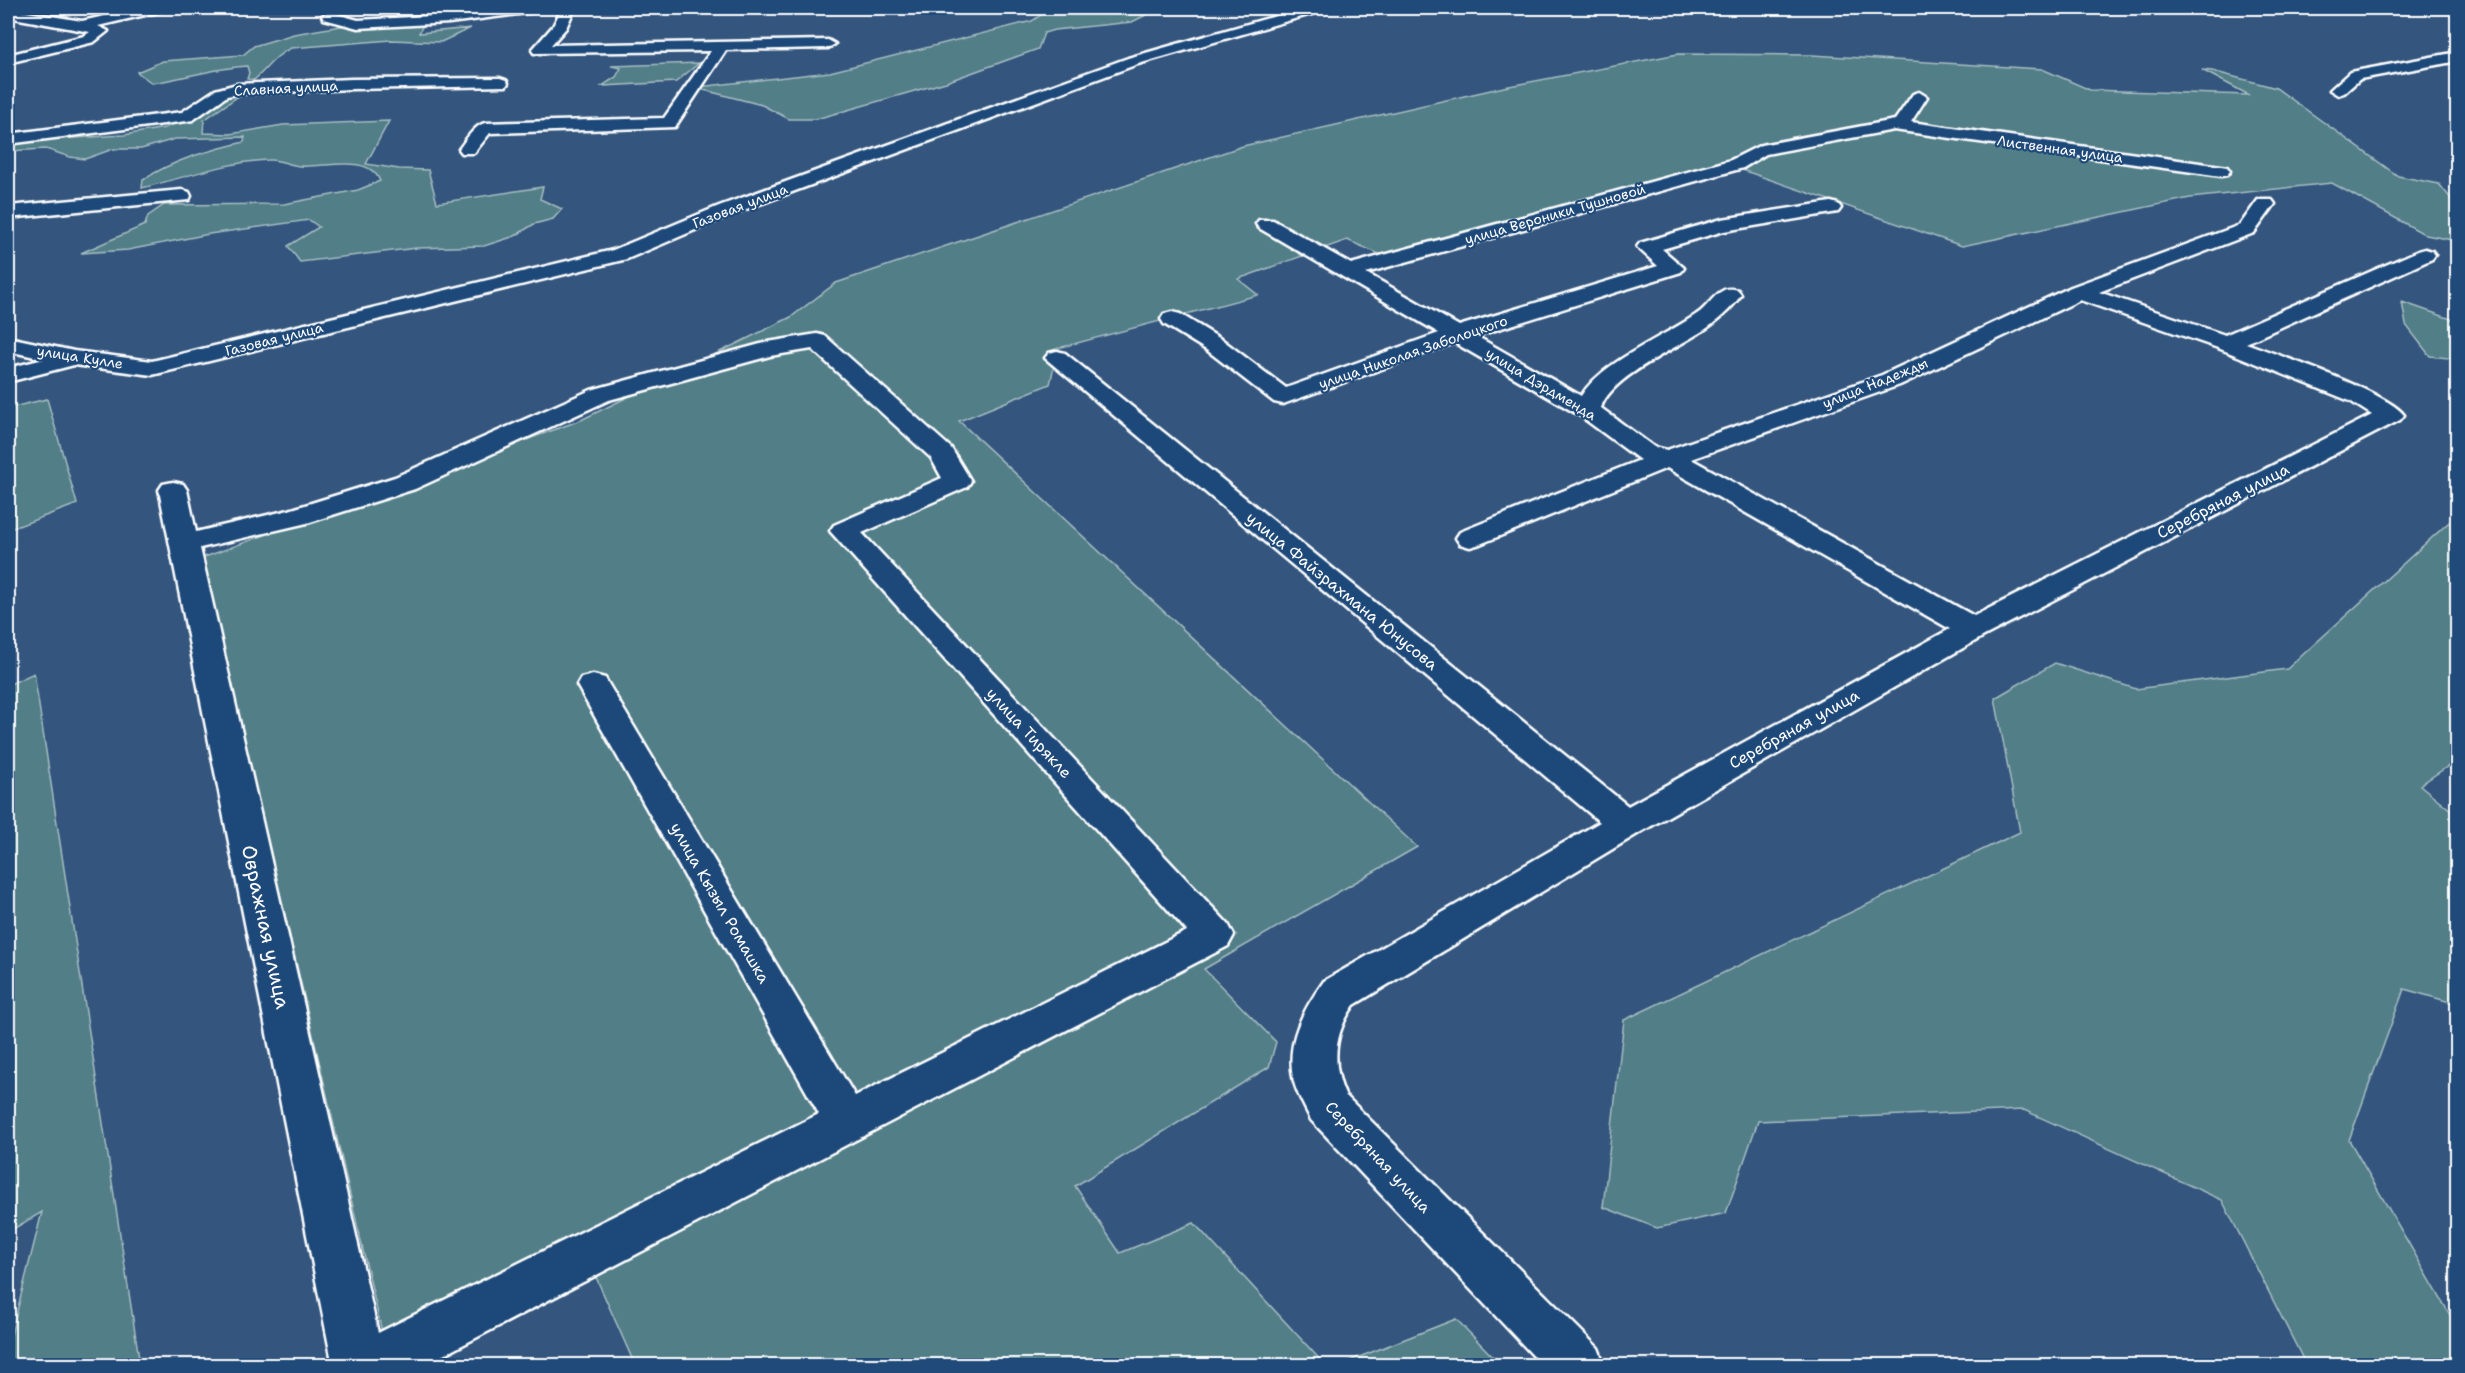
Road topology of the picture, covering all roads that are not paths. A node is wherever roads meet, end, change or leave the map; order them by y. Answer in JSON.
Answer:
{"nodes":[{"id":1,"x":157,"y":8,"type":"edge"},
{"id":2,"x":531,"y":8,"type":"edge"},
{"id":3,"x":568,"y":8,"type":"edge"},
{"id":4,"x":1317,"y":8,"type":"edge"},
{"id":5,"x":314,"y":11,"type":"dead end"},
{"id":6,"x":358,"y":11,"type":"dead end"},
{"id":7,"x":8,"y":12,"type":"edge"},
{"id":8,"x":329,"y":16,"type":"junction"},
{"id":9,"x":82,"y":25,"type":"junction"},
{"id":10,"x":828,"y":44,"type":"dead end"},
{"id":11,"x":721,"y":47,"type":"junction"},
{"id":12,"x":2457,"y":56,"type":"edge"},
{"id":13,"x":8,"y":59,"type":"edge"},
{"id":14,"x":501,"y":83,"type":"dead end"},
{"id":15,"x":2338,"y":90,"type":"dead end"},
{"id":16,"x":1918,"y":97,"type":"dead end"},
{"id":17,"x":187,"y":116,"type":"junction"},
{"id":18,"x":1900,"y":126,"type":"junction"},
{"id":19,"x":167,"y":137,"type":"dead end"},
{"id":20,"x":8,"y":139,"type":"edge"},
{"id":21,"x":468,"y":149,"type":"dead end"},
{"id":22,"x":1761,"y":150,"type":"joint"},
{"id":23,"x":2220,"y":171,"type":"dead end"},
{"id":24,"x":182,"y":196,"type":"dead end"},
{"id":25,"x":2265,"y":204,"type":"dead end"},
{"id":26,"x":1831,"y":208,"type":"dead end"},
{"id":27,"x":8,"y":212,"type":"edge"},
{"id":28,"x":1266,"y":224,"type":"dead end"},
{"id":29,"x":2425,"y":255,"type":"dead end"},
{"id":30,"x":1346,"y":272,"type":"junction"},
{"id":31,"x":2079,"y":292,"type":"junction"},
{"id":32,"x":1730,"y":295,"type":"dead end"},
{"id":33,"x":1172,"y":319,"type":"dead end"},
{"id":34,"x":1458,"y":334,"type":"junction"},
{"id":35,"x":2226,"y":343,"type":"junction"},
{"id":36,"x":8,"y":344,"type":"edge"},
{"id":37,"x":74,"y":357,"type":"junction"},
{"id":38,"x":1057,"y":358,"type":"dead end"},
{"id":39,"x":152,"y":368,"type":"joint"},
{"id":40,"x":8,"y":375,"type":"edge"},
{"id":41,"x":1588,"y":410,"type":"junction"},
{"id":42,"x":1669,"y":458,"type":"junction"},
{"id":43,"x":173,"y":490,"type":"dead end"},
{"id":44,"x":1470,"y":538,"type":"dead end"},
{"id":45,"x":185,"y":543,"type":"junction"},
{"id":46,"x":1973,"y":628,"type":"junction"},
{"id":47,"x":593,"y":685,"type":"dead end"},
{"id":48,"x":1626,"y":824,"type":"junction"},
{"id":49,"x":847,"y":1122,"type":"junction"},
{"id":50,"x":358,"y":1365,"type":"edge"},
{"id":51,"x":367,"y":1365,"type":"edge"},
{"id":52,"x":1579,"y":1365,"type":"edge"}],
"edges":[{"from":1,"to":9,"type":"street"},
{"from":2,"to":3,"type":"street"},
{"from":2,"to":8,"type":"street"},
{"from":3,"to":11,"type":"street"},
{"from":4,"to":39,"type":"street","name":"Газовая улица"},
{"from":5,"to":8,"type":"street"},
{"from":6,"to":8,"type":"street"},
{"from":7,"to":9,"type":"street"},
{"from":9,"to":13,"type":"street"},
{"from":10,"to":11,"type":"street"},
{"from":11,"to":21,"type":"street"},
{"from":12,"to":15,"type":"street"},
{"from":14,"to":17,"type":"street","name":"Славная улица"},
{"from":16,"to":18,"type":"street"},
{"from":17,"to":19,"type":"street"},
{"from":17,"to":20,"type":"street","name":"Славная улица"},
{"from":18,"to":22,"type":"street","name":"Лиственная улица"},
{"from":18,"to":23,"type":"street","name":"Лиственная улица"},
{"from":22,"to":30,"type":"street","name":"улица Вероники Тушновой"},
{"from":24,"to":27,"type":"street"},
{"from":25,"to":31,"type":"street","name":"улица Надежды"},
{"from":26,"to":34,"type":"street","name":"улица Николая Заболоцкого"},
{"from":28,"to":30,"type":"street","name":"улица Дэрдменда"},
{"from":29,"to":35,"type":"street"},
{"from":30,"to":34,"type":"street","name":"улица Дэрдменда"},
{"from":31,"to":35,"type":"street","name":"Серебряная улица"},
{"from":31,"to":42,"type":"street","name":"улица Надежды"},
{"from":32,"to":41,"type":"street"},
{"from":33,"to":34,"type":"street","name":"улица Николая Заболоцкого"},
{"from":34,"to":41,"type":"street","name":"улица Дэрдменда"},
{"from":35,"to":46,"type":"street","name":"Серебряная улица"},
{"from":36,"to":37,"type":"street","name":"улица Кулле"},
{"from":37,"to":39,"type":"street","name":"улица Кулле"},
{"from":37,"to":40,"type":"street"},
{"from":38,"to":48,"type":"street","name":"улица Файзрахмана Юнусова"},
{"from":41,"to":42,"type":"street","name":"улица Дэрдменда"},
{"from":42,"to":44,"type":"street","name":"улица Надежды"},
{"from":42,"to":46,"type":"street","name":"улица Дэрдменда"},
{"from":43,"to":45,"type":"street","name":"Овражная улица"},
{"from":45,"to":49,"type":"street","name":"улица Тирякле"},
{"from":45,"to":50,"type":"street","name":"Овражная улица"},
{"from":46,"to":48,"type":"street","name":"Серебряная улица"},
{"from":47,"to":49,"type":"street","name":"улица Кызыл Ромашка"},
{"from":48,"to":52,"type":"street","name":"Серебряная улица"},
{"from":49,"to":51,"type":"street"}]}
